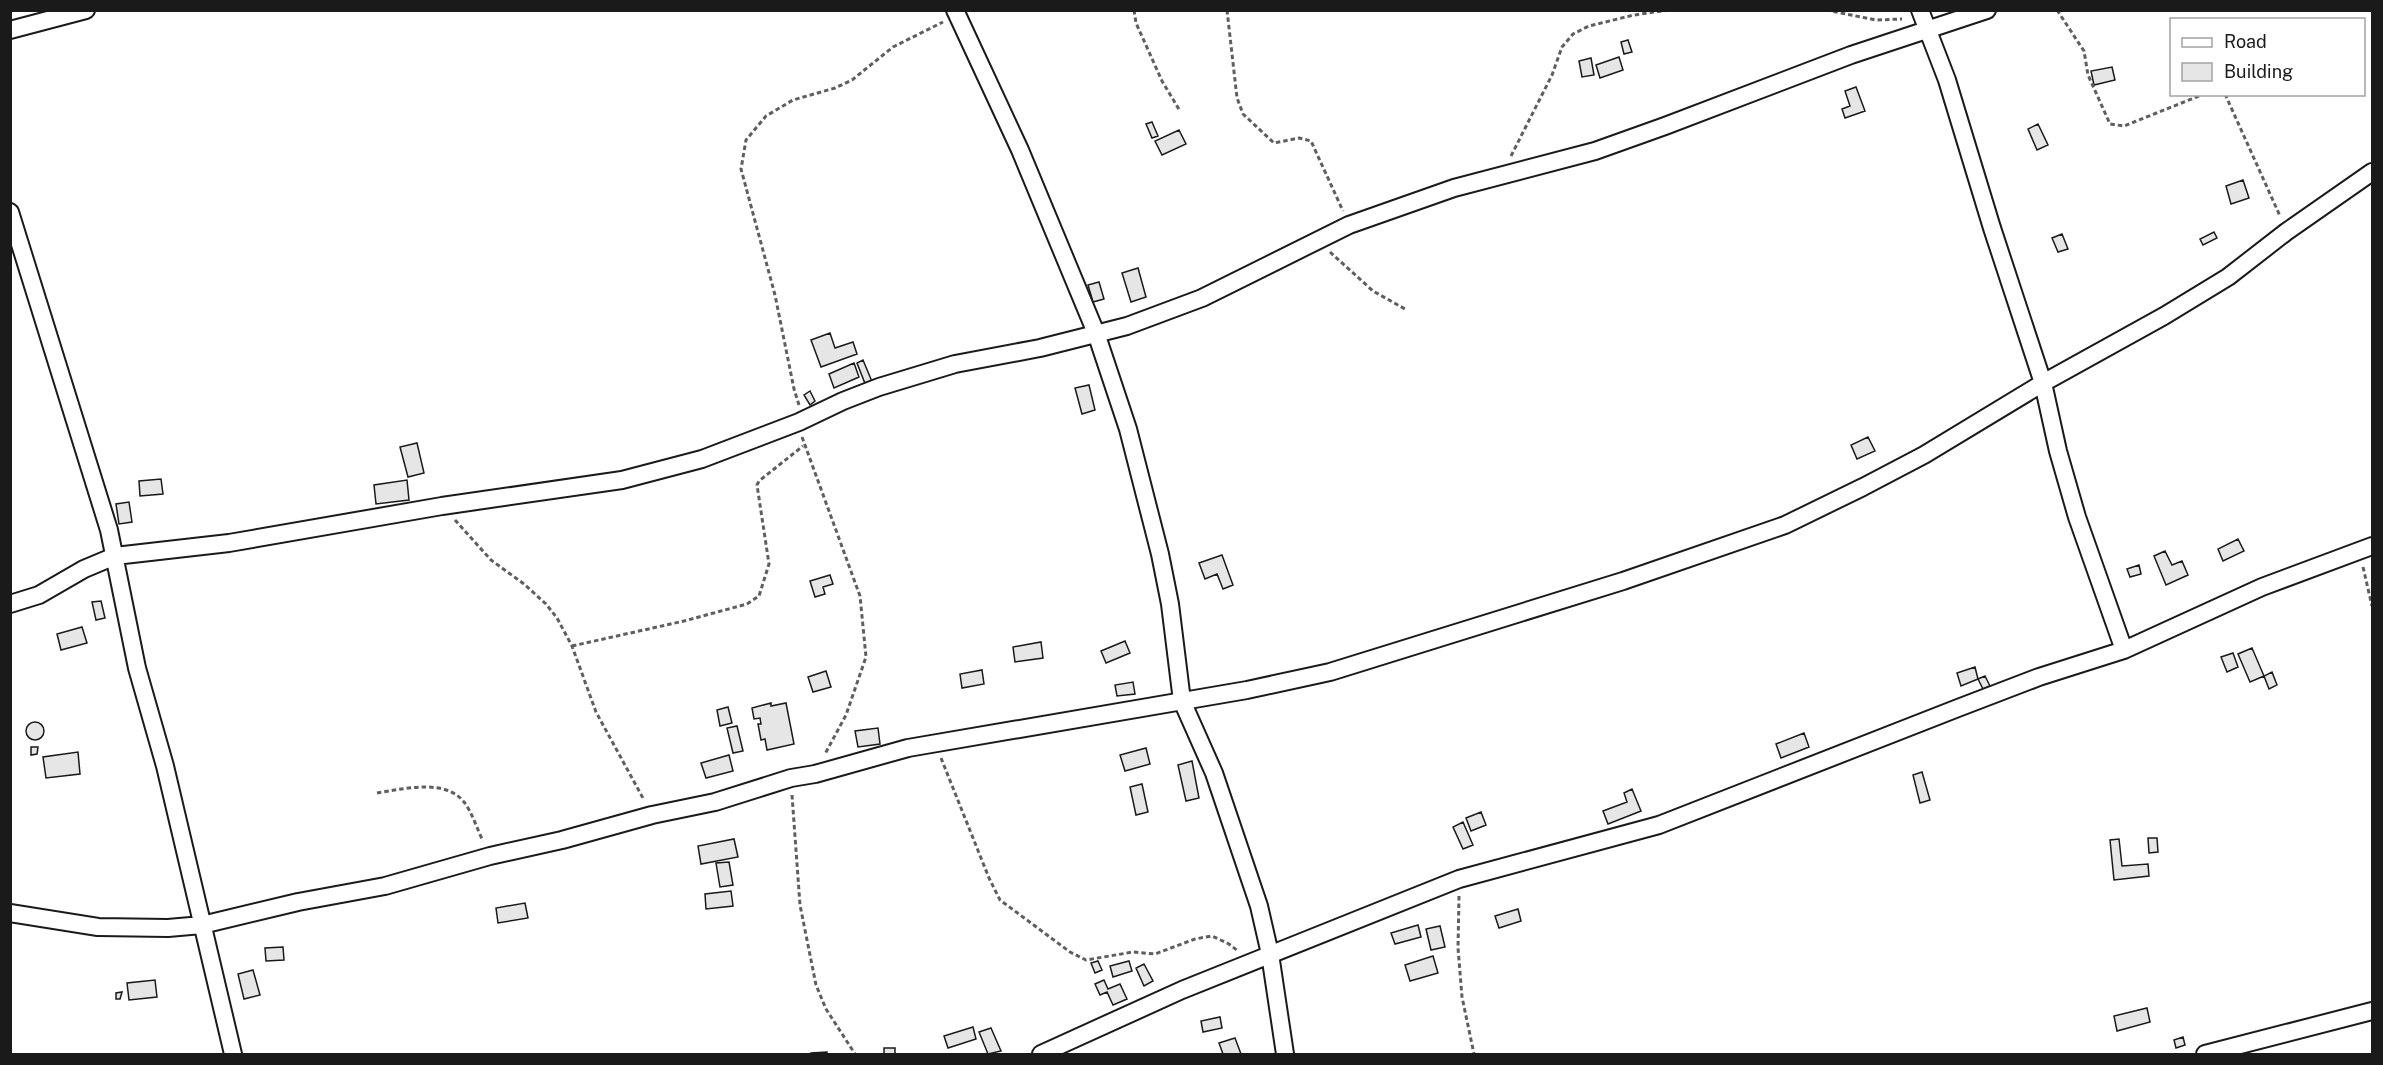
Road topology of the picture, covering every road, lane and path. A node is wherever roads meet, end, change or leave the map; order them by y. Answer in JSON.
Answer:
{"nodes":[{"id":1,"x":86,"y":10,"type":"edge"},
{"id":2,"x":1134,"y":10,"type":"edge"},
{"id":3,"x":1227,"y":10,"type":"edge"},
{"id":4,"x":1669,"y":10,"type":"edge"},
{"id":5,"x":1826,"y":10,"type":"edge"},
{"id":6,"x":1987,"y":10,"type":"edge"},
{"id":7,"x":2057,"y":10,"type":"edge"},
{"id":8,"x":956,"y":13,"type":"edge"},
{"id":9,"x":1923,"y":20,"type":"edge"},
{"id":10,"x":10,"y":30,"type":"edge"},
{"id":11,"x":2199,"y":96,"type":"edge"},
{"id":12,"x":2226,"y":96,"type":"edge"},
{"id":13,"x":1180,"y":111,"type":"dead end"},
{"id":14,"x":2373,"y":172,"type":"edge"},
{"id":15,"x":1502,"y":174,"type":"junction"},
{"id":16,"x":10,"y":212,"type":"edge"},
{"id":17,"x":1349,"y":225,"type":"junction"},
{"id":18,"x":2286,"y":232,"type":"junction"},
{"id":19,"x":1318,"y":240,"type":"junction"},
{"id":20,"x":1405,"y":309,"type":"dead end"},
{"id":21,"x":1095,"y":333,"type":"junction"},
{"id":22,"x":2043,"y":383,"type":"junction"},
{"id":23,"x":799,"y":423,"type":"junction"},
{"id":24,"x":803,"y":446,"type":"junction"},
{"id":25,"x":442,"y":506,"type":"junction"},
{"id":26,"x":2366,"y":548,"type":"edge"},
{"id":27,"x":116,"y":556,"type":"junction"},
{"id":28,"x":10,"y":604,"type":"edge"},
{"id":29,"x":2373,"y":606,"type":"edge"},
{"id":30,"x":572,"y":646,"type":"junction"},
{"id":31,"x":2124,"y":650,"type":"junction"},
{"id":32,"x":1182,"y":701,"type":"junction"},
{"id":33,"x":935,"y":743,"type":"junction"},
{"id":34,"x":815,"y":774,"type":"junction"},
{"id":35,"x":791,"y":778,"type":"junction"},
{"id":36,"x":377,"y":794,"type":"dead end"},
{"id":37,"x":652,"y":815,"type":"junction"},
{"id":38,"x":490,"y":856,"type":"junction"},
{"id":39,"x":1459,"y":879,"type":"junction"},
{"id":40,"x":10,"y":913,"type":"edge"},
{"id":41,"x":202,"y":925,"type":"junction"},
{"id":42,"x":1270,"y":954,"type":"junction"},
{"id":43,"x":1251,"y":962,"type":"junction"},
{"id":44,"x":2373,"y":1011,"type":"edge"},
{"id":45,"x":233,"y":1054,"type":"edge"},
{"id":46,"x":855,"y":1054,"type":"edge"},
{"id":47,"x":1041,"y":1054,"type":"edge"},
{"id":48,"x":1285,"y":1054,"type":"edge"},
{"id":49,"x":1474,"y":1054,"type":"edge"},
{"id":50,"x":2205,"y":1054,"type":"edge"}],
"edges":[{"from":1,"to":10,"type":"street"},
{"from":2,"to":13,"type":"path"},
{"from":3,"to":17,"type":"path"},
{"from":4,"to":15,"type":"path"},
{"from":5,"to":9,"type":"path"},
{"from":6,"to":9,"type":"street"},
{"from":7,"to":11,"type":"path"},
{"from":8,"to":21,"type":"street"},
{"from":8,"to":23,"type":"path"},
{"from":9,"to":15,"type":"street"},
{"from":9,"to":22,"type":"street"},
{"from":12,"to":18,"type":"path"},
{"from":14,"to":18,"type":"street"},
{"from":15,"to":17,"type":"street"},
{"from":16,"to":27,"type":"street"},
{"from":17,"to":19,"type":"street"},
{"from":18,"to":22,"type":"street"},
{"from":19,"to":20,"type":"path"},
{"from":19,"to":21,"type":"street"},
{"from":21,"to":23,"type":"street"},
{"from":21,"to":32,"type":"street"},
{"from":22,"to":31,"type":"street"},
{"from":22,"to":32,"type":"street"},
{"from":23,"to":24,"type":"path"},
{"from":23,"to":25,"type":"street"},
{"from":24,"to":30,"type":"path"},
{"from":24,"to":34,"type":"path"},
{"from":25,"to":27,"type":"street"},
{"from":25,"to":30,"type":"path"},
{"from":26,"to":29,"type":"path"},
{"from":26,"to":31,"type":"street"},
{"from":27,"to":28,"type":"street"},
{"from":27,"to":41,"type":"street"},
{"from":30,"to":37,"type":"path"},
{"from":31,"to":39,"type":"street"},
{"from":32,"to":33,"type":"street"},
{"from":32,"to":42,"type":"street"},
{"from":33,"to":34,"type":"street"},
{"from":33,"to":43,"type":"path"},
{"from":34,"to":35,"type":"street"},
{"from":35,"to":37,"type":"street"},
{"from":35,"to":46,"type":"path"},
{"from":36,"to":38,"type":"path"},
{"from":37,"to":38,"type":"street"},
{"from":38,"to":41,"type":"street"},
{"from":39,"to":42,"type":"street"},
{"from":39,"to":49,"type":"path"},
{"from":40,"to":41,"type":"street"},
{"from":41,"to":45,"type":"street"},
{"from":42,"to":43,"type":"street"},
{"from":42,"to":48,"type":"street"},
{"from":43,"to":47,"type":"street"},
{"from":44,"to":50,"type":"street"}]}
